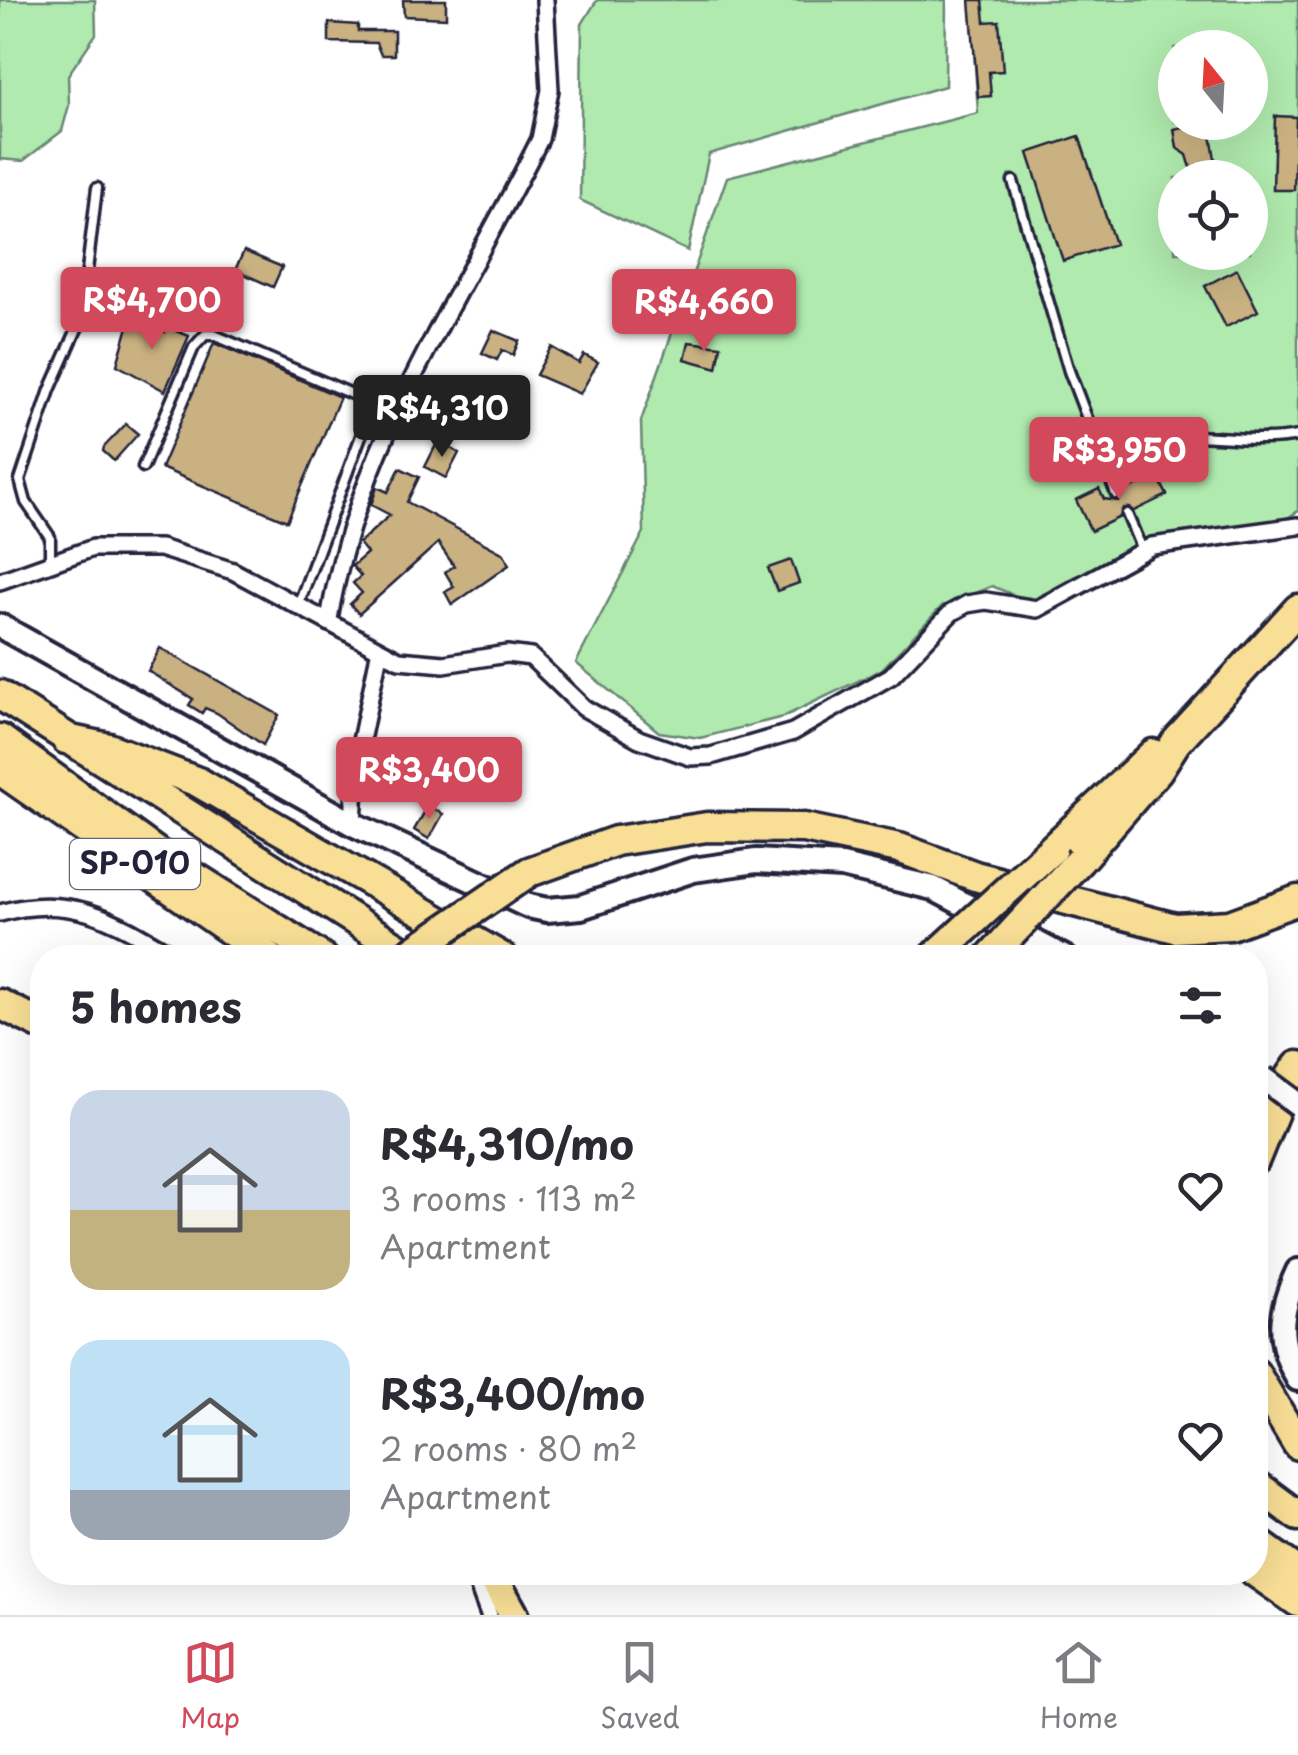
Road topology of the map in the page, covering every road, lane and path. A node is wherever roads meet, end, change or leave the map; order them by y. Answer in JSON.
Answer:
{"nodes":[{"id":1,"x":545,"y":0,"type":"edge"},
{"id":2,"x":1013,"y":181,"type":"dead end"},
{"id":3,"x":97,"y":188,"type":"dead end"},
{"id":4,"x":1298,"y":436,"type":"edge"},
{"id":5,"x":1104,"y":466,"type":"junction"},
{"id":6,"x":143,"y":467,"type":"dead end"},
{"id":7,"x":1116,"y":494,"type":"dead end"},
{"id":8,"x":1128,"y":514,"type":"dead end"},
{"id":9,"x":1293,"y":528,"type":"edge"},
{"id":10,"x":1142,"y":550,"type":"junction"},
{"id":11,"x":50,"y":560,"type":"junction"},
{"id":12,"x":0,"y":582,"type":"edge"},
{"id":13,"x":298,"y":603,"type":"junction"},
{"id":14,"x":1298,"y":609,"type":"edge"},
{"id":15,"x":329,"y":620,"type":"junction"},
{"id":16,"x":0,"y":626,"type":"edge"},
{"id":17,"x":379,"y":654,"type":"junction"},
{"id":18,"x":0,"y":695,"type":"edge"},
{"id":19,"x":66,"y":738,"type":"junction"},
{"id":20,"x":0,"y":739,"type":"edge"},
{"id":21,"x":1176,"y":742,"type":"junction"},
{"id":22,"x":0,"y":770,"type":"edge"},
{"id":23,"x":353,"y":824,"type":"junction"},
{"id":24,"x":1298,"y":900,"type":"edge"},
{"id":25,"x":0,"y":913,"type":"edge"},
{"id":26,"x":154,"y":945,"type":"edge"},
{"id":27,"x":251,"y":945,"type":"edge"},
{"id":28,"x":302,"y":945,"type":"edge"},
{"id":29,"x":393,"y":945,"type":"edge"},
{"id":30,"x":422,"y":945,"type":"edge"},
{"id":31,"x":480,"y":945,"type":"edge"},
{"id":32,"x":947,"y":945,"type":"edge"},
{"id":33,"x":1001,"y":945,"type":"edge"},
{"id":34,"x":1040,"y":945,"type":"edge"},
{"id":35,"x":0,"y":1004,"type":"edge"},
{"id":36,"x":30,"y":1018,"type":"edge"},
{"id":37,"x":1298,"y":1066,"type":"edge"},
{"id":38,"x":1268,"y":1082,"type":"edge"},
{"id":39,"x":1298,"y":1104,"type":"edge"},
{"id":40,"x":1268,"y":1127,"type":"edge"},
{"id":41,"x":1298,"y":1271,"type":"edge"},
{"id":42,"x":1298,"y":1379,"type":"edge"},
{"id":43,"x":1268,"y":1395,"type":"edge"},
{"id":44,"x":1298,"y":1445,"type":"edge"},
{"id":45,"x":1268,"y":1494,"type":"edge"},
{"id":46,"x":1298,"y":1516,"type":"edge"},
{"id":47,"x":1268,"y":1550,"type":"edge"},
{"id":48,"x":1298,"y":1572,"type":"edge"},
{"id":49,"x":1268,"y":1581,"type":"edge"},
{"id":50,"x":477,"y":1585,"type":"edge"},
{"id":51,"x":497,"y":1585,"type":"edge"},
{"id":52,"x":1298,"y":1602,"type":"edge"},
{"id":53,"x":489,"y":1615,"type":"edge"},
{"id":54,"x":514,"y":1615,"type":"edge"}],
"edges":[{"from":1,"to":15,"type":"street"},
{"from":2,"to":5,"type":"lane"},
{"from":3,"to":11,"type":"lane"},
{"from":4,"to":5,"type":"lane"},
{"from":5,"to":7,"type":"lane"},
{"from":6,"to":13,"type":"lane"},
{"from":8,"to":10,"type":"lane"},
{"from":9,"to":10,"type":"street"},
{"from":10,"to":17,"type":"street"},
{"from":11,"to":12,"type":"street"},
{"from":11,"to":13,"type":"street"},
{"from":13,"to":15,"type":"street"},
{"from":14,"to":21,"type":"highway"},
{"from":15,"to":17,"type":"street"},
{"from":16,"to":23,"type":"street"},
{"from":17,"to":23,"type":"street"},
{"from":18,"to":19,"type":"highway"},
{"from":19,"to":29,"type":"highway"},
{"from":19,"to":31,"type":"highway"},
{"from":20,"to":28,"type":"highway","number":"SP-010"},
{"from":21,"to":32,"type":"highway","bridge":true},
{"from":21,"to":33,"type":"highway","bridge":true},
{"from":22,"to":27,"type":"highway","number":"SP-010"},
{"from":23,"to":34,"type":"street"},
{"from":24,"to":30,"type":"highway","bridge":true},
{"from":25,"to":26,"type":"street"},
{"from":35,"to":36,"type":"highway"},
{"from":37,"to":40,"type":"highway"},
{"from":38,"to":39,"type":"street","bridge":true},
{"from":41,"to":42,"type":"street"},
{"from":43,"to":44,"type":"highway"},
{"from":45,"to":46,"type":"highway"},
{"from":47,"to":48,"type":"highway"},
{"from":49,"to":52,"type":"highway"},
{"from":50,"to":53,"type":"street"},
{"from":51,"to":54,"type":"highway"}]}
